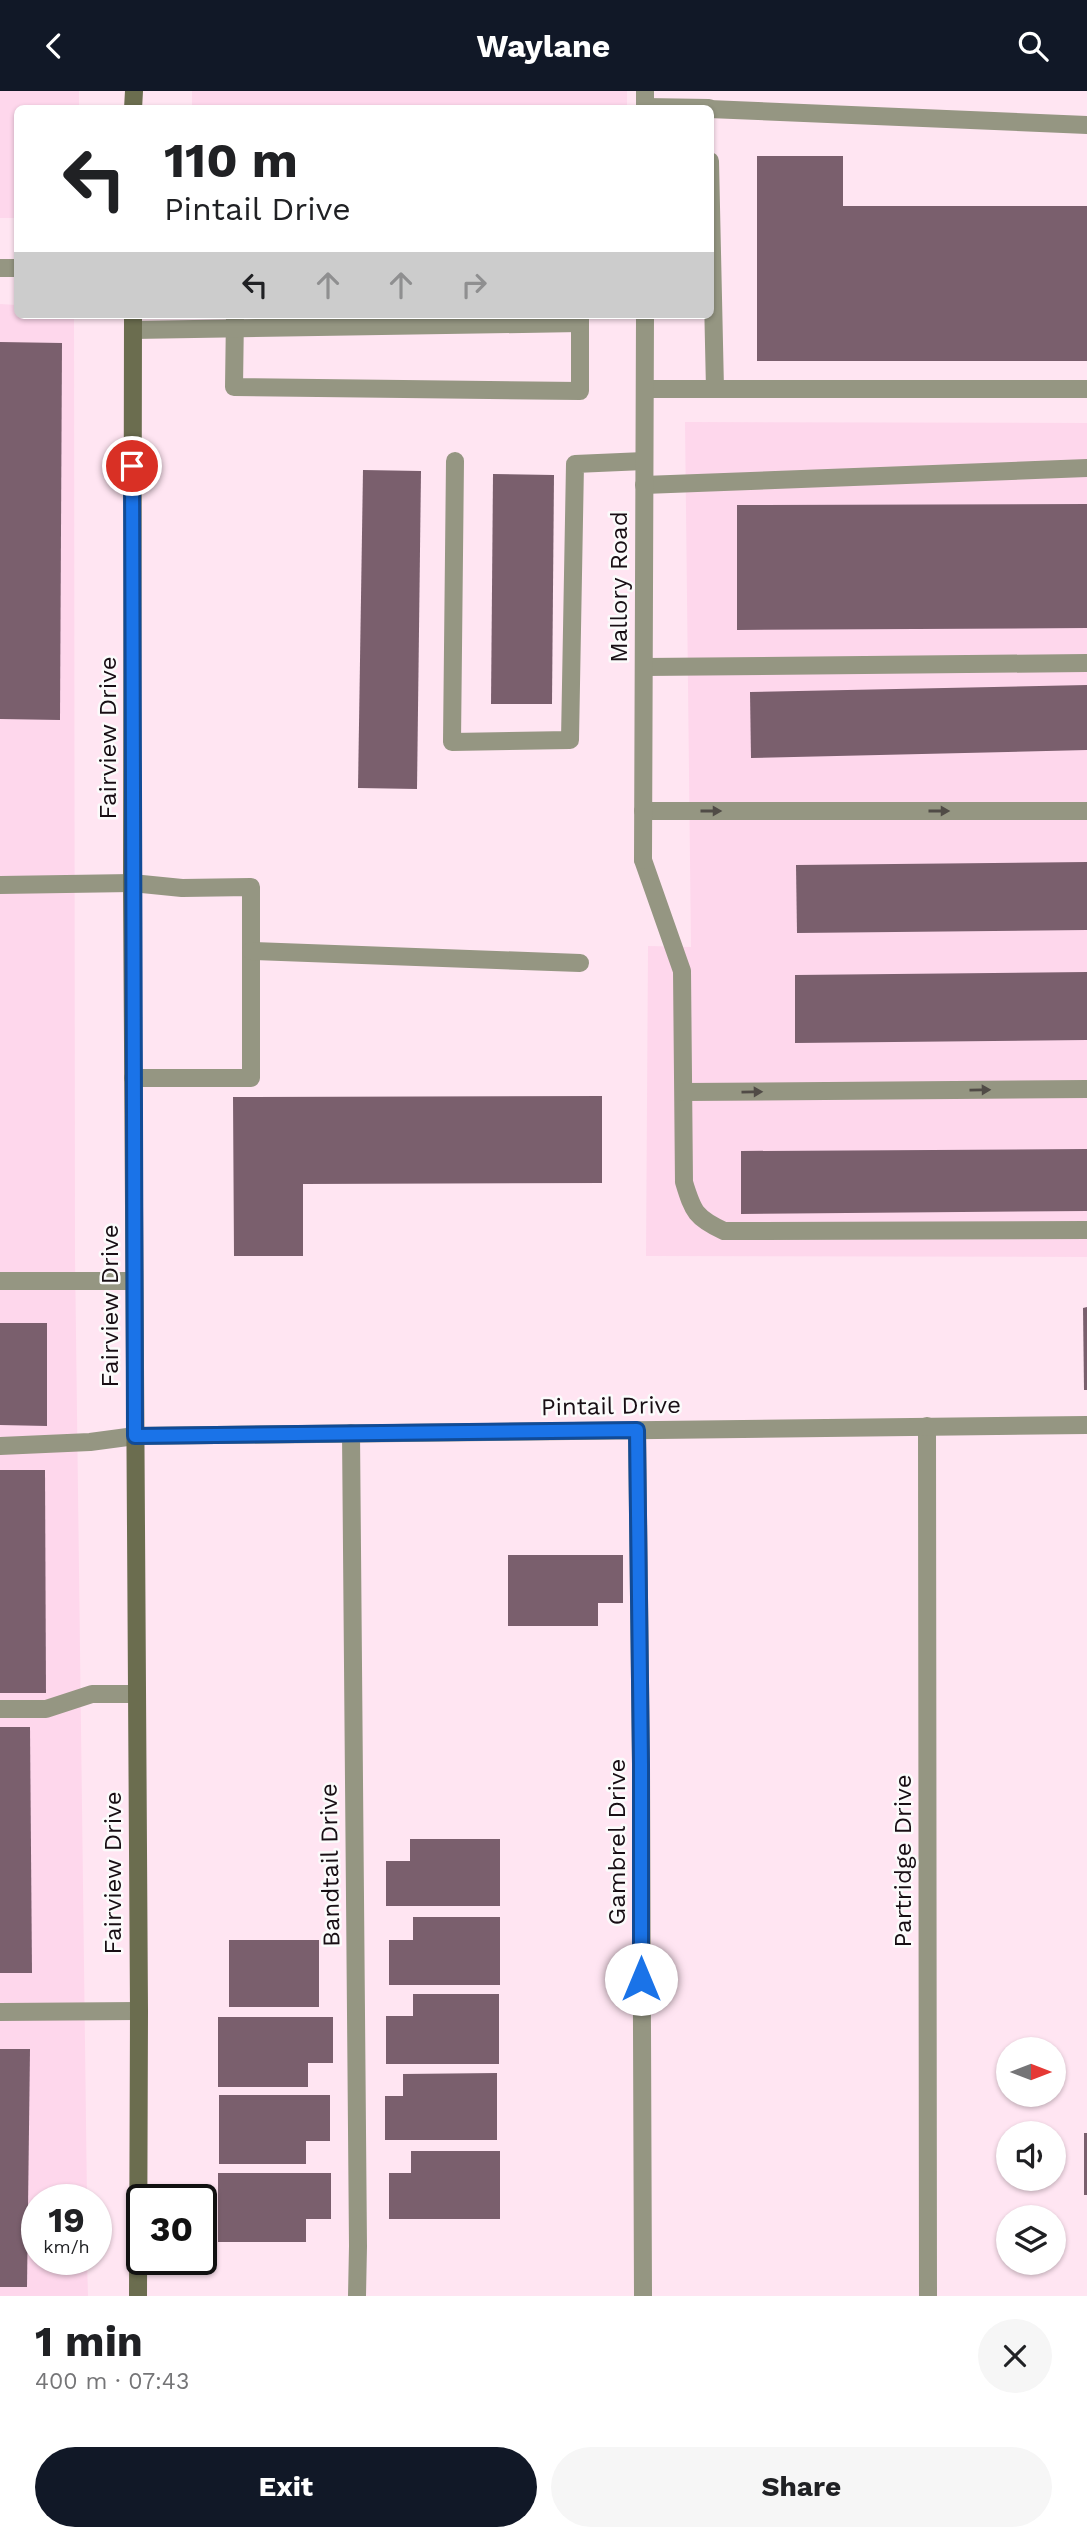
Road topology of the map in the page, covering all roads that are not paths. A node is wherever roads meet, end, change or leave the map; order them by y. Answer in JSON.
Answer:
{"nodes":[{"id":1,"x":645,"y":102,"type":"edge"},
{"id":2,"x":677,"y":105,"type":"edge"},
{"id":3,"x":714,"y":108,"type":"edge"},
{"id":4,"x":1087,"y":125,"type":"edge"},
{"id":5,"x":580,"y":319,"type":"edge"},
{"id":6,"x":645,"y":319,"type":"edge"},
{"id":7,"x":713,"y":319,"type":"edge"},
{"id":8,"x":133,"y":322,"type":"edge"},
{"id":9,"x":234,"y":322,"type":"edge"},
{"id":10,"x":645,"y":389,"type":"junction"},
{"id":11,"x":715,"y":389,"type":"junction"},
{"id":12,"x":1087,"y":389,"type":"edge"},
{"id":13,"x":455,"y":461,"type":"dead end"},
{"id":14,"x":644,"y":461,"type":"junction"},
{"id":15,"x":1087,"y":468,"type":"edge"},
{"id":16,"x":644,"y":485,"type":"junction"},
{"id":17,"x":1087,"y":663,"type":"edge"},
{"id":18,"x":644,"y":667,"type":"junction"},
{"id":19,"x":643,"y":811,"type":"junction"},
{"id":20,"x":1087,"y":811,"type":"edge"},
{"id":21,"x":132,"y":883,"type":"junction"},
{"id":22,"x":0,"y":885,"type":"edge"},
{"id":23,"x":251,"y":951,"type":"junction"},
{"id":24,"x":580,"y":963,"type":"dead end"},
{"id":25,"x":133,"y":1078,"type":"junction"},
{"id":26,"x":1087,"y":1089,"type":"edge"},
{"id":27,"x":684,"y":1092,"type":"junction"},
{"id":28,"x":1087,"y":1230,"type":"edge"},
{"id":29,"x":134,"y":1280,"type":"junction"},
{"id":30,"x":0,"y":1281,"type":"edge"},
{"id":31,"x":1087,"y":1425,"type":"edge"},
{"id":32,"x":927,"y":1426,"type":"junction"},
{"id":33,"x":637,"y":1430,"type":"junction"},
{"id":34,"x":351,"y":1433,"type":"junction"},
{"id":35,"x":135,"y":1436,"type":"junction"},
{"id":36,"x":0,"y":1446,"type":"edge"},
{"id":37,"x":137,"y":1694,"type":"junction"},
{"id":38,"x":0,"y":1709,"type":"edge"},
{"id":39,"x":139,"y":2011,"type":"junction"},
{"id":40,"x":0,"y":2012,"type":"edge"},
{"id":41,"x":138,"y":2296,"type":"edge"},
{"id":42,"x":356,"y":2296,"type":"edge"},
{"id":43,"x":643,"y":2296,"type":"edge"},
{"id":44,"x":928,"y":2296,"type":"edge"}],
"edges":[{"from":1,"to":2,"type":"street"},
{"from":3,"to":4,"type":"street"},
{"from":5,"to":9,"type":"street"},
{"from":5,"to":9,"type":"street"},
{"from":6,"to":10,"type":"street","name":"Mallory Road"},
{"from":7,"to":11,"type":"street"},
{"from":8,"to":9,"type":"street"},
{"from":8,"to":21,"type":"main road","name":"Fairview Drive"},
{"from":10,"to":11,"type":"street"},
{"from":10,"to":14,"type":"street","name":"Mallory Road"},
{"from":11,"to":12,"type":"street"},
{"from":13,"to":14,"type":"street"},
{"from":14,"to":16,"type":"street","name":"Mallory Road"},
{"from":15,"to":16,"type":"street"},
{"from":16,"to":18,"type":"street","name":"Mallory Road"},
{"from":17,"to":18,"type":"street"},
{"from":18,"to":19,"type":"street","name":"Mallory Road"},
{"from":19,"to":20,"type":"street","one_way":true},
{"from":19,"to":27,"type":"street","name":"Mallory Road"},
{"from":21,"to":22,"type":"street"},
{"from":21,"to":23,"type":"street"},
{"from":21,"to":25,"type":"main road","name":"Fairview Drive"},
{"from":23,"to":24,"type":"street"},
{"from":23,"to":25,"type":"street"},
{"from":25,"to":29,"type":"main road","name":"Fairview Drive"},
{"from":27,"to":26,"type":"street","one_way":true},
{"from":27,"to":28,"type":"street","name":"Mallory Road"},
{"from":29,"to":30,"type":"street"},
{"from":29,"to":35,"type":"main road","name":"Fairview Drive"},
{"from":31,"to":32,"type":"street","name":"Pintail Drive"},
{"from":32,"to":33,"type":"street","name":"Pintail Drive"},
{"from":32,"to":44,"type":"street","name":"Partridge Drive"},
{"from":33,"to":34,"type":"street","name":"Pintail Drive"},
{"from":33,"to":43,"type":"street","name":"Gambrel Drive"},
{"from":34,"to":35,"type":"street","name":"Pintail Drive"},
{"from":34,"to":42,"type":"street","name":"Bandtail Drive"},
{"from":35,"to":36,"type":"street","name":"Pintail Drive"},
{"from":35,"to":37,"type":"main road","name":"Fairview Drive"},
{"from":37,"to":38,"type":"street"},
{"from":37,"to":39,"type":"main road","name":"Fairview Drive"},
{"from":39,"to":40,"type":"street"},
{"from":39,"to":41,"type":"main road","name":"Fairview Drive"}]}
